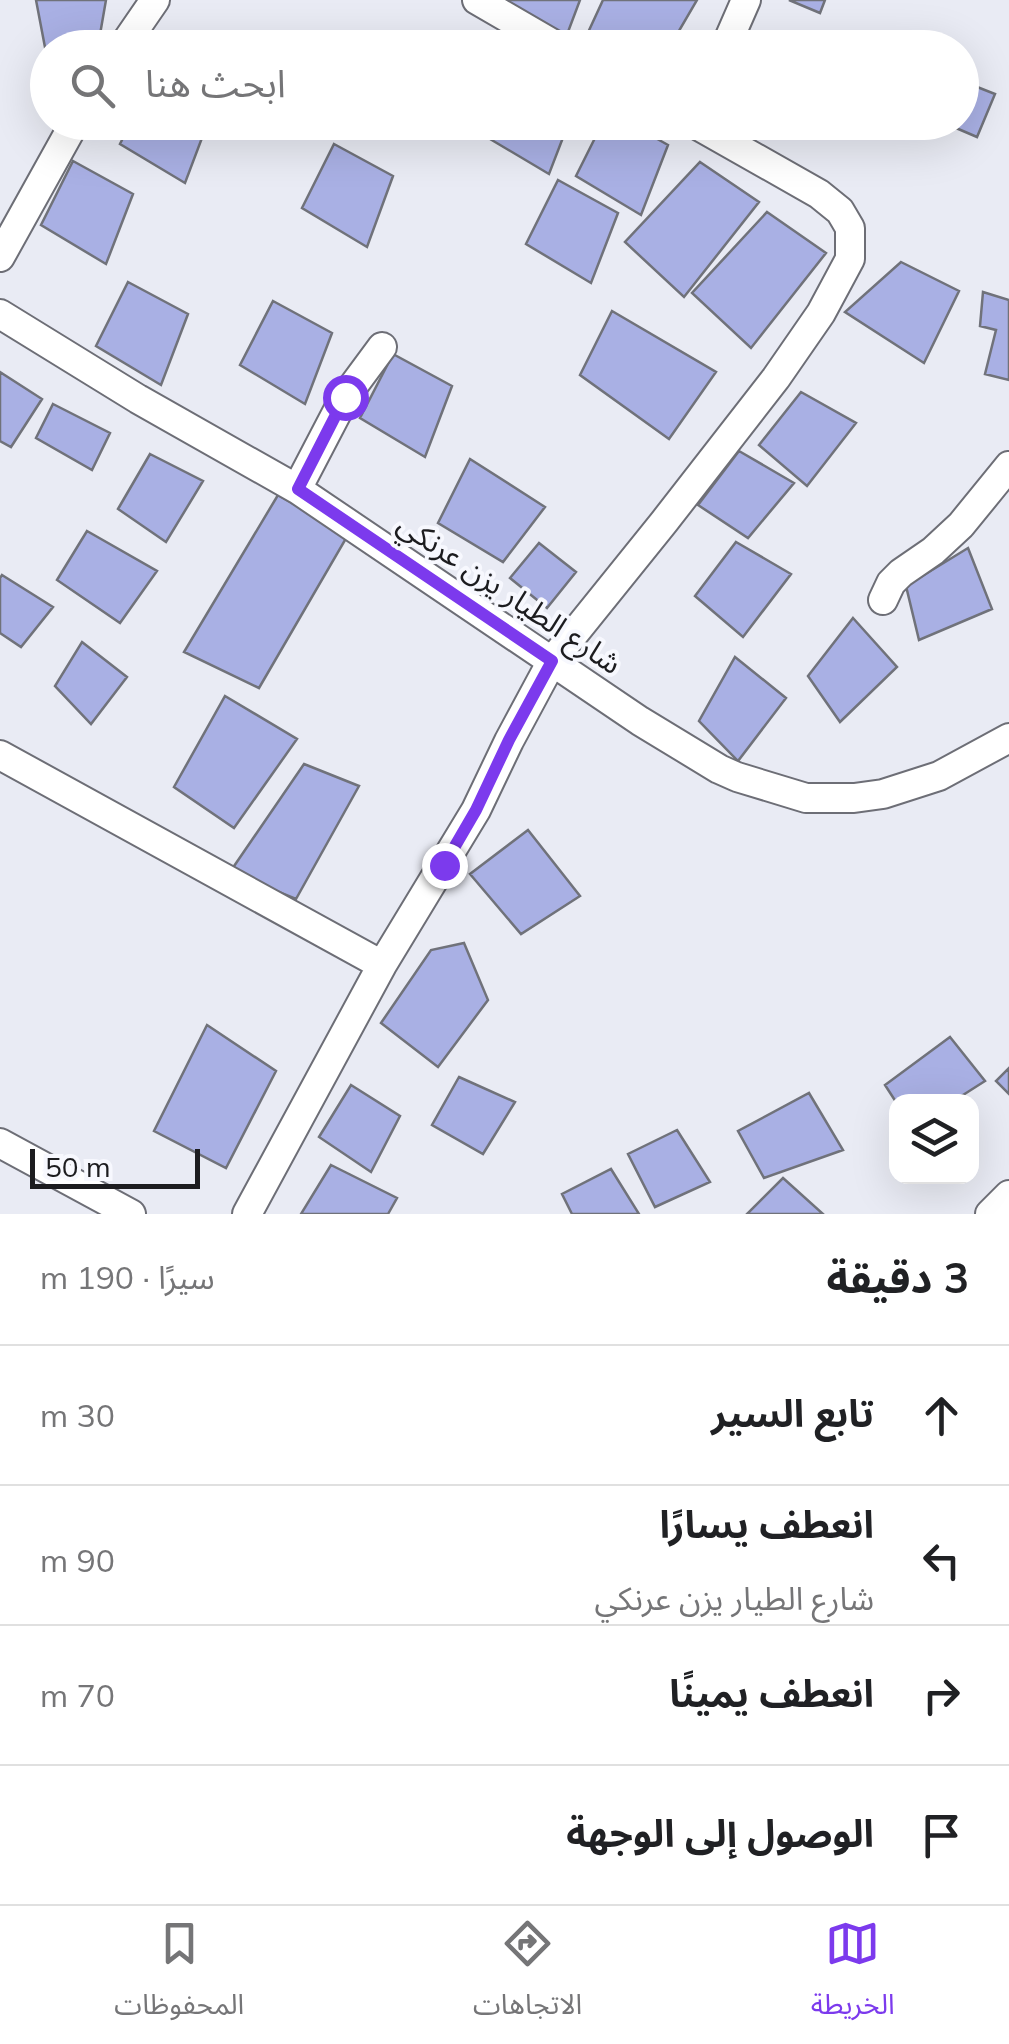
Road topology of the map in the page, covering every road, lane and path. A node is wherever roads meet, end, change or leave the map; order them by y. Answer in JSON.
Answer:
{"nodes":[{"id":1,"x":155,"y":0,"type":"edge"},
{"id":2,"x":477,"y":0,"type":"edge"},
{"id":3,"x":746,"y":0,"type":"edge"},
{"id":4,"x":134,"y":30,"type":"edge"},
{"id":5,"x":529,"y":30,"type":"edge"},
{"id":6,"x":733,"y":30,"type":"edge"},
{"id":7,"x":66,"y":140,"type":"edge"},
{"id":8,"x":724,"y":140,"type":"edge"},
{"id":9,"x":0,"y":257,"type":"edge"},
{"id":10,"x":0,"y":314,"type":"edge"},
{"id":11,"x":382,"y":347,"type":"dead end"},
{"id":12,"x":1009,"y":466,"type":"edge"},
{"id":13,"x":298,"y":489,"type":"junction"},
{"id":14,"x":883,"y":600,"type":"dead end"},
{"id":15,"x":552,"y":661,"type":"junction"},
{"id":16,"x":1009,"y":738,"type":"edge"},
{"id":17,"x":0,"y":755,"type":"edge"},
{"id":18,"x":382,"y":966,"type":"junction"},
{"id":19,"x":0,"y":1143,"type":"edge"},
{"id":20,"x":1009,"y":1195,"type":"edge"},
{"id":21,"x":131,"y":1214,"type":"edge"},
{"id":22,"x":247,"y":1214,"type":"edge"},
{"id":23,"x":990,"y":1214,"type":"edge"}],
"edges":[{"from":1,"to":4,"type":"street"},
{"from":2,"to":5,"type":"street"},
{"from":3,"to":6,"type":"street"},
{"from":7,"to":9,"type":"street"},
{"from":8,"to":15,"type":"street"},
{"from":10,"to":13,"type":"street","name":"شارع الطيار يزن عرنكي"},
{"from":11,"to":13,"type":"street"},
{"from":12,"to":14,"type":"street"},
{"from":13,"to":15,"type":"street","name":"شارع الطيار يزن عرنكي"},
{"from":15,"to":16,"type":"street","name":"شارع الطيار يزن عرنكي"},
{"from":15,"to":18,"type":"street"},
{"from":17,"to":18,"type":"street"},
{"from":18,"to":22,"type":"street"},
{"from":19,"to":21,"type":"street"},
{"from":20,"to":23,"type":"street"}]}
